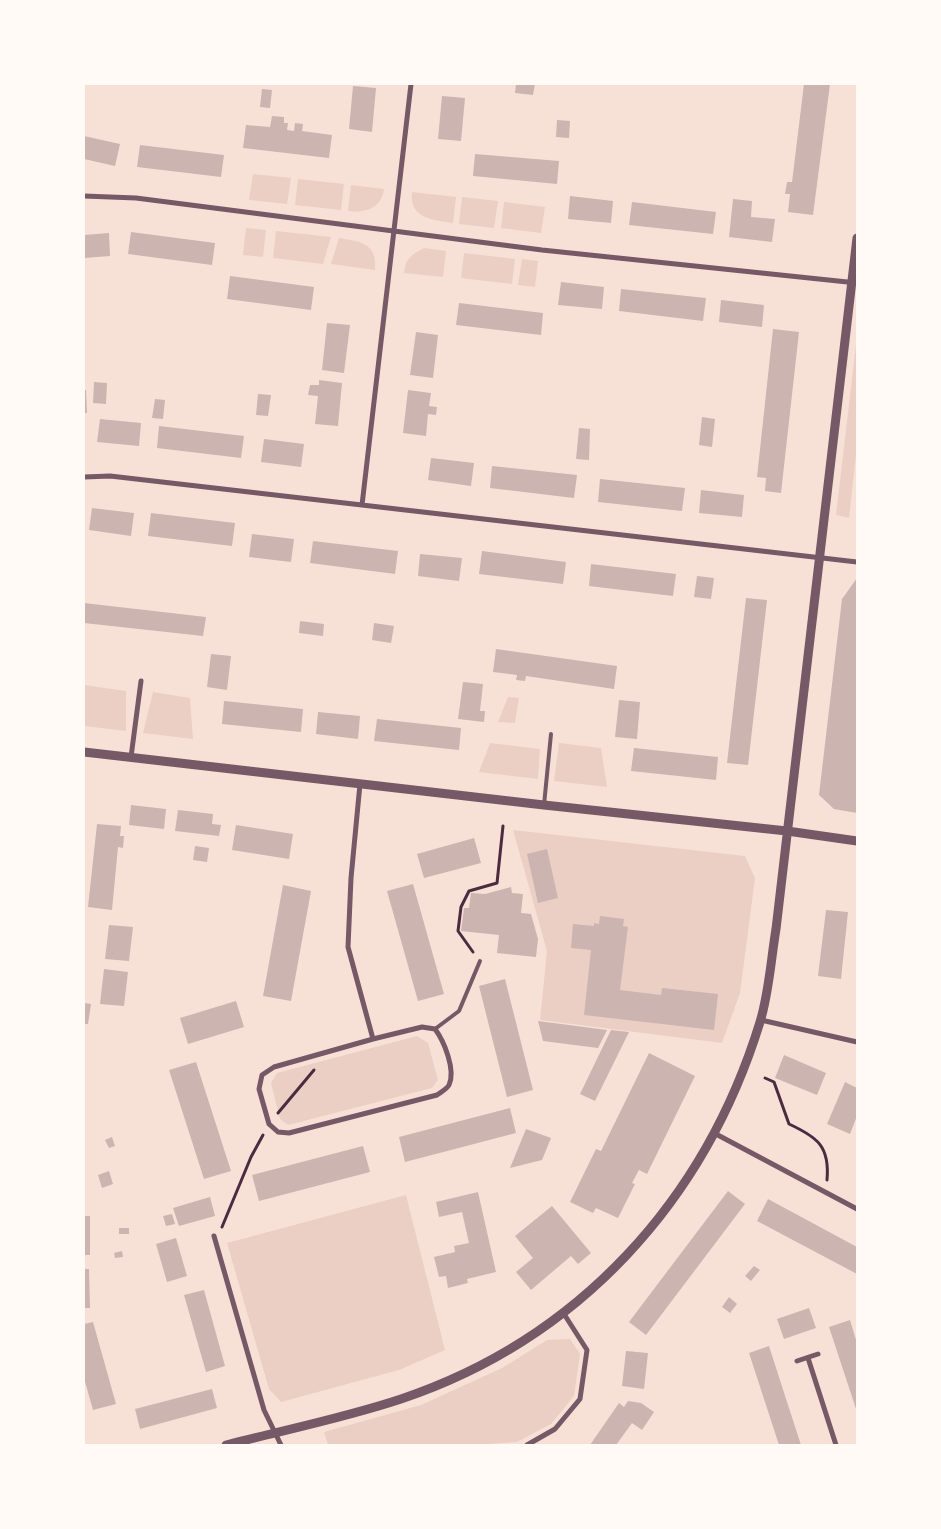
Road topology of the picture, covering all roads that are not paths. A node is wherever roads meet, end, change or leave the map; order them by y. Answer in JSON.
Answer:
{"nodes":[{"id":1,"x":410,"y":84,"type":"edge"},
{"id":2,"x":84,"y":196,"type":"edge"},
{"id":3,"x":394,"y":230,"type":"junction"},
{"id":4,"x":857,"y":238,"type":"edge"},
{"id":5,"x":855,"y":283,"type":"edge"},
{"id":6,"x":84,"y":477,"type":"edge"},
{"id":7,"x":362,"y":505,"type":"junction"},
{"id":8,"x":821,"y":558,"type":"junction"},
{"id":9,"x":857,"y":562,"type":"edge"},
{"id":10,"x":141,"y":681,"type":"dead end"},
{"id":11,"x":551,"y":734,"type":"dead end"},
{"id":12,"x":84,"y":752,"type":"edge"},
{"id":13,"x":131,"y":757,"type":"junction"},
{"id":14,"x":360,"y":784,"type":"junction"},
{"id":15,"x":544,"y":806,"type":"junction"},
{"id":16,"x":788,"y":831,"type":"junction"},
{"id":17,"x":857,"y":841,"type":"edge"},
{"id":18,"x":480,"y":961,"type":"road end"},
{"id":19,"x":761,"y":1020,"type":"junction"},
{"id":20,"x":435,"y":1029,"type":"junction"},
{"id":21,"x":373,"y":1039,"type":"junction"},
{"id":22,"x":857,"y":1042,"type":"edge"},
{"id":23,"x":714,"y":1133,"type":"junction"},
{"id":24,"x":857,"y":1209,"type":"edge"},
{"id":25,"x":214,"y":1236,"type":"dead end"},
{"id":26,"x":564,"y":1314,"type":"junction"},
{"id":27,"x":818,"y":1354,"type":"dead end"},
{"id":28,"x":808,"y":1358,"type":"junction"},
{"id":29,"x":797,"y":1361,"type":"dead end"},
{"id":30,"x":275,"y":1432,"type":"junction"},
{"id":31,"x":226,"y":1445,"type":"edge"},
{"id":32,"x":281,"y":1445,"type":"edge"},
{"id":33,"x":527,"y":1445,"type":"edge"},
{"id":34,"x":836,"y":1445,"type":"edge"}],
"edges":[{"from":1,"to":3,"type":"street"},
{"from":2,"to":3,"type":"street"},
{"from":3,"to":5,"type":"street"},
{"from":3,"to":7,"type":"street"},
{"from":4,"to":5,"type":"street"},
{"from":5,"to":8,"type":"street"},
{"from":6,"to":7,"type":"street"},
{"from":7,"to":8,"type":"street"},
{"from":8,"to":9,"type":"street"},
{"from":8,"to":16,"type":"street"},
{"from":10,"to":13,"type":"street"},
{"from":11,"to":15,"type":"lane"},
{"from":12,"to":13,"type":"street"},
{"from":13,"to":14,"type":"street"},
{"from":14,"to":15,"type":"street"},
{"from":14,"to":21,"type":"street"},
{"from":15,"to":16,"type":"street"},
{"from":16,"to":17,"type":"street"},
{"from":16,"to":19,"type":"street"},
{"from":18,"to":20,"type":"lane"},
{"from":19,"to":22,"type":"street"},
{"from":19,"to":23,"type":"street"},
{"from":20,"to":21,"type":"street"},
{"from":20,"to":21,"type":"street"},
{"from":23,"to":24,"type":"street"},
{"from":23,"to":26,"type":"street"},
{"from":25,"to":30,"type":"street"},
{"from":26,"to":30,"type":"street"},
{"from":26,"to":33,"type":"street"},
{"from":27,"to":28,"type":"street"},
{"from":28,"to":29,"type":"street"},
{"from":28,"to":34,"type":"street"},
{"from":30,"to":31,"type":"street"},
{"from":30,"to":32,"type":"street"}]}
